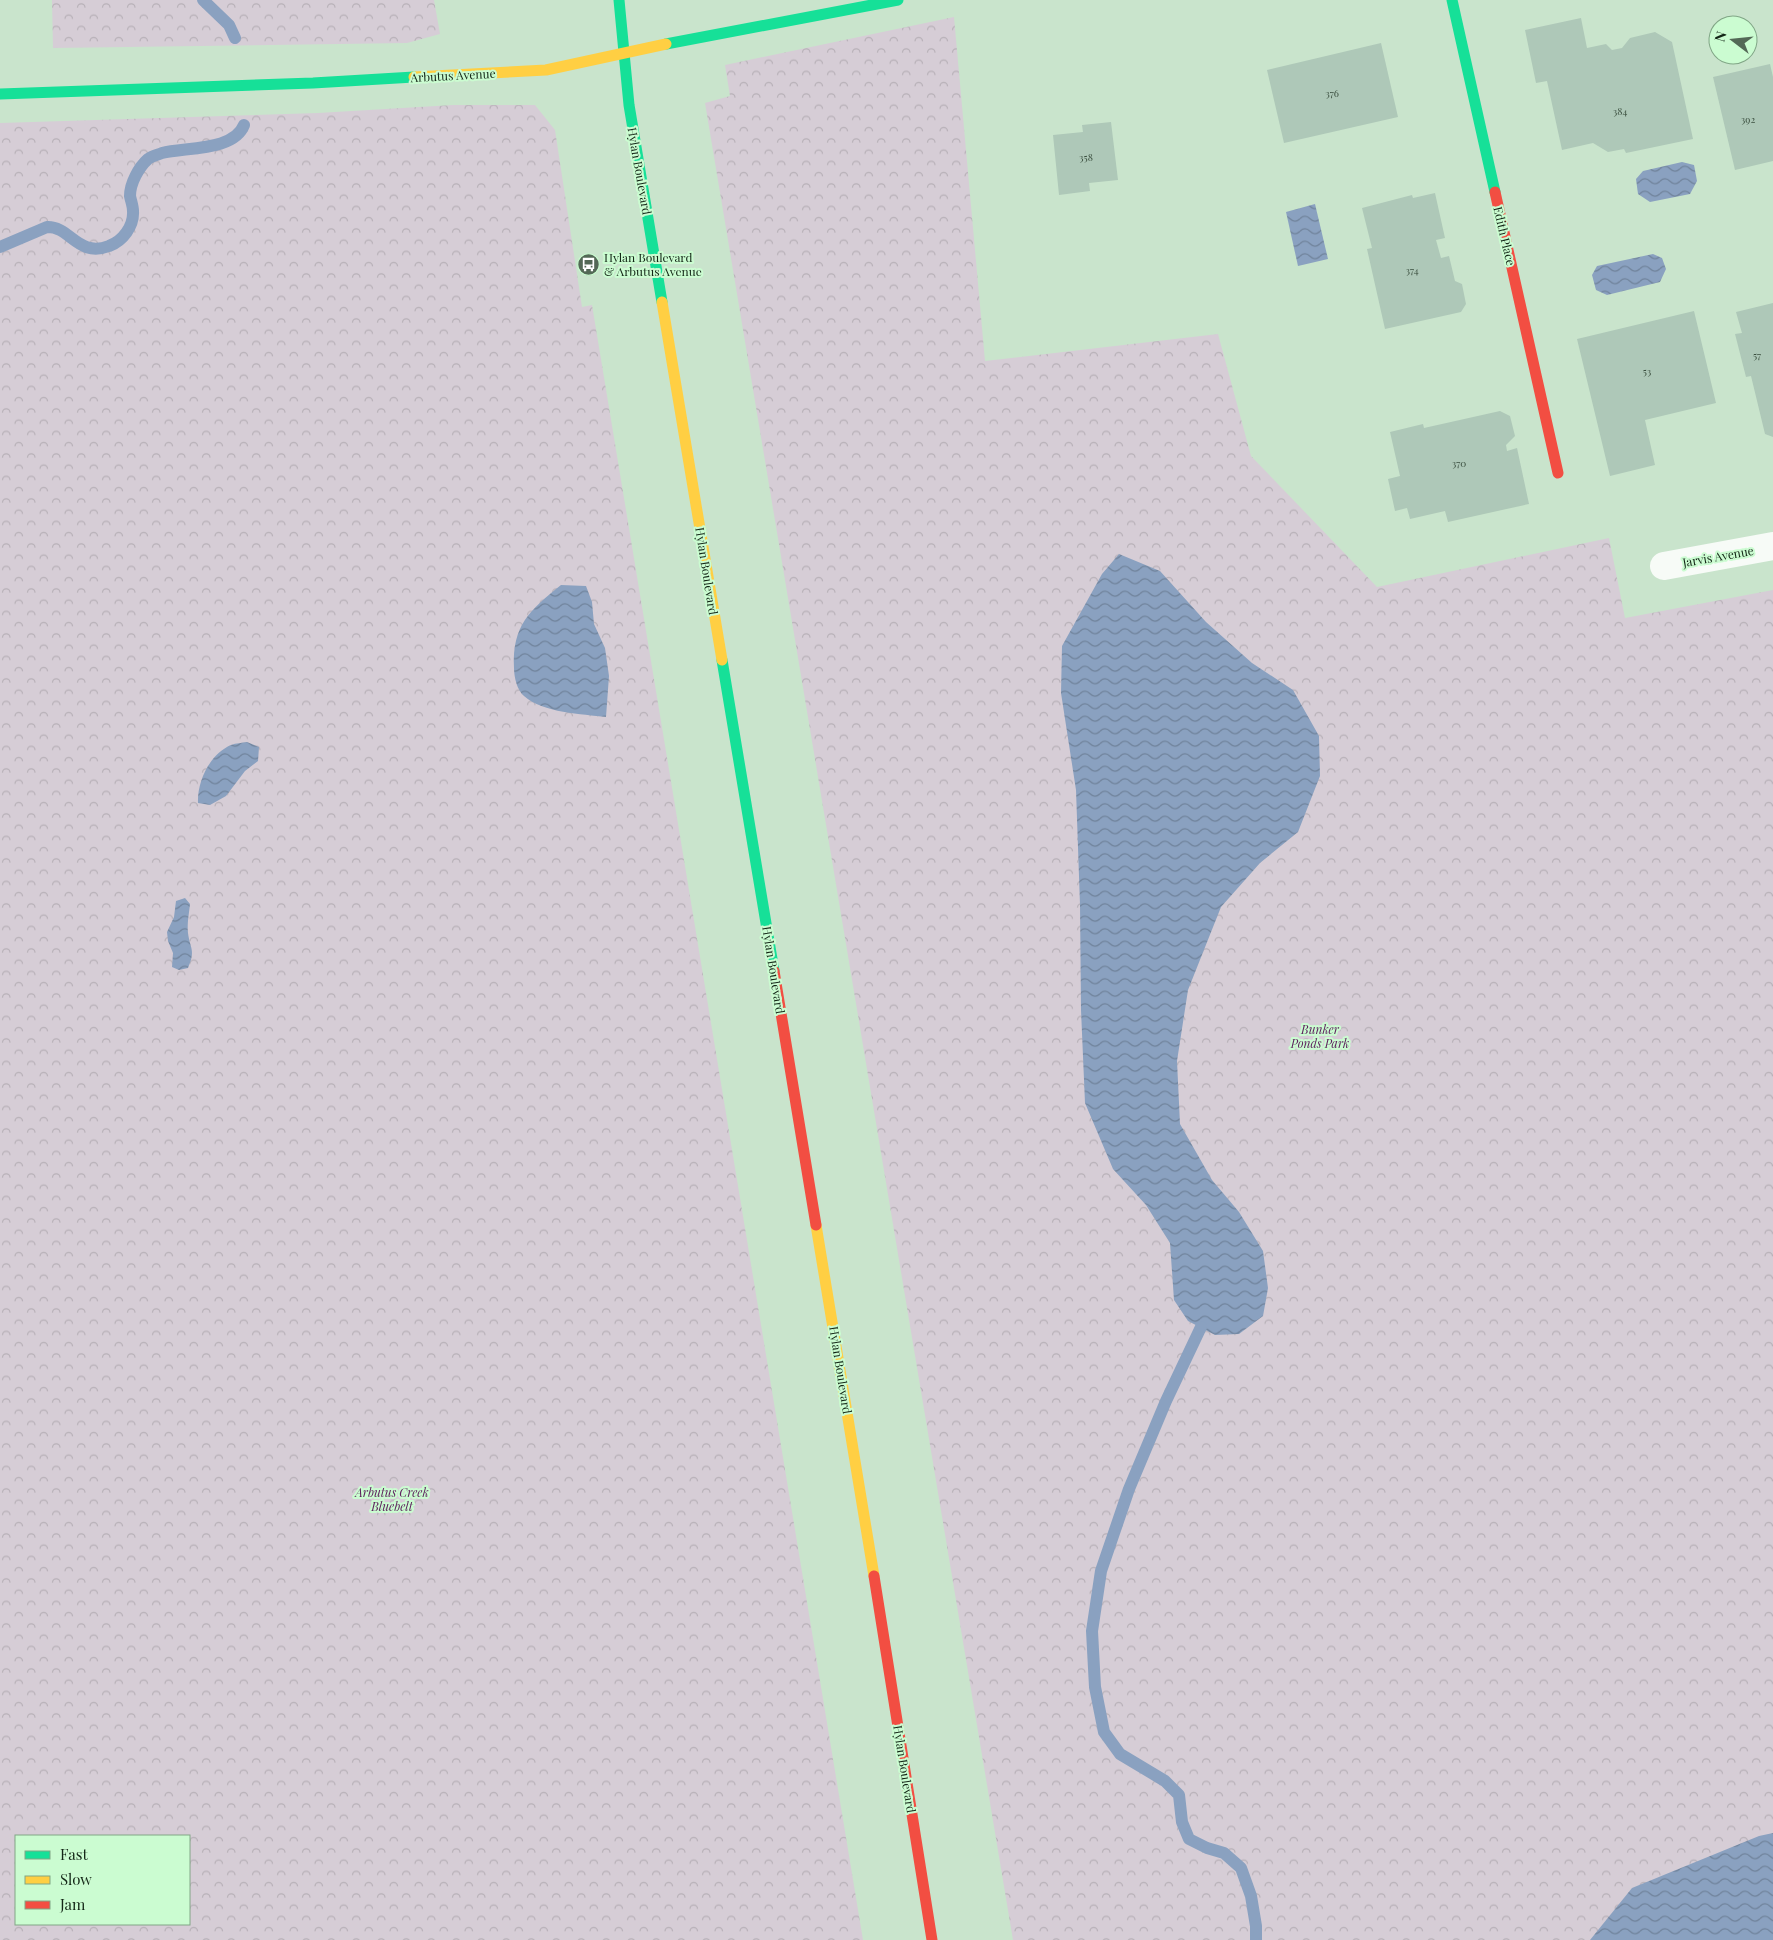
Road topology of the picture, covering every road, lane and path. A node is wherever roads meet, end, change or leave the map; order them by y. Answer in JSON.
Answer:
{"nodes":[{"id":1,"x":620,"y":0,"type":"edge"},
{"id":2,"x":898,"y":0,"type":"edge"},
{"id":3,"x":1452,"y":0,"type":"edge"},
{"id":4,"x":625,"y":52,"type":"junction"},
{"id":5,"x":0,"y":94,"type":"edge"},
{"id":6,"x":1558,"y":473,"type":"dead end"},
{"id":7,"x":1773,"y":546,"type":"edge"},
{"id":8,"x":1664,"y":566,"type":"dead end"},
{"id":9,"x":932,"y":1940,"type":"edge"}],
"edges":[{"from":1,"to":4,"type":"main road","name":"Hylan Boulevard"},
{"from":2,"to":4,"type":"main road","name":"Arbutus Avenue"},
{"from":3,"to":6,"type":"main road","name":"Edith Place"},
{"from":4,"to":5,"type":"main road","name":"Arbutus Avenue"},
{"from":4,"to":9,"type":"main road","name":"Hylan Boulevard"},
{"from":7,"to":8,"type":"street","name":"Jarvis Avenue"}]}
